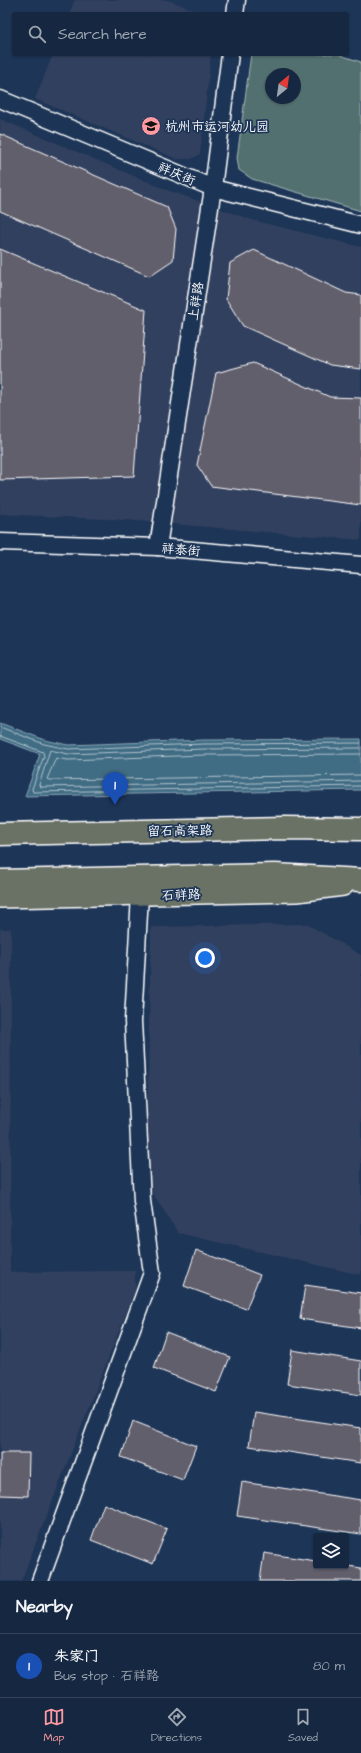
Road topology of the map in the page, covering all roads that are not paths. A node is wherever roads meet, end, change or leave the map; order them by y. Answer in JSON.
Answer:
{"nodes":[{"id":1,"x":237,"y":0,"type":"edge"},
{"id":2,"x":235,"y":12,"type":"edge"},
{"id":3,"x":230,"y":56,"type":"edge"},
{"id":4,"x":0,"y":99,"type":"edge"},
{"id":5,"x":212,"y":188,"type":"junction"},
{"id":6,"x":361,"y":225,"type":"edge"},
{"id":7,"x":0,"y":542,"type":"edge"},
{"id":8,"x":158,"y":547,"type":"junction"},
{"id":9,"x":361,"y":565,"type":"edge"},
{"id":10,"x":361,"y":819,"type":"edge"},
{"id":11,"x":0,"y":824,"type":"edge"},
{"id":12,"x":361,"y":829,"type":"edge"},
{"id":13,"x":0,"y":834,"type":"edge"},
{"id":14,"x":361,"y":872,"type":"edge"},
{"id":15,"x":275,"y":875,"type":"junction"},
{"id":16,"x":361,"y":880,"type":"edge"},
{"id":17,"x":0,"y":881,"type":"edge"},
{"id":18,"x":361,"y":883,"type":"edge"},
{"id":19,"x":140,"y":895,"type":"junction"},
{"id":20,"x":0,"y":896,"type":"edge"},
{"id":21,"x":40,"y":1581,"type":"edge"}],
"edges":[{"from":1,"to":2,"type":"street"},
{"from":3,"to":5,"type":"street","name":"上祥路"},
{"from":4,"to":5,"type":"street","name":"祥庆街"},
{"from":5,"to":6,"type":"street","name":"祥庆街"},
{"from":5,"to":8,"type":"street","name":"上祥路"},
{"from":7,"to":8,"type":"street","name":"祥泰街"},
{"from":8,"to":9,"type":"street","name":"祥泰街"},
{"from":10,"to":11,"type":"main road"},
{"from":12,"to":13,"type":"highway","name":"留石高架路"},
{"from":14,"to":15,"type":"highway"},
{"from":15,"to":16,"type":"highway"},
{"from":15,"to":17,"type":"highway"},
{"from":18,"to":19,"type":"main road","name":"石祥路"},
{"from":19,"to":20,"type":"main road","name":"石祥路"},
{"from":19,"to":21,"type":"street"}]}
